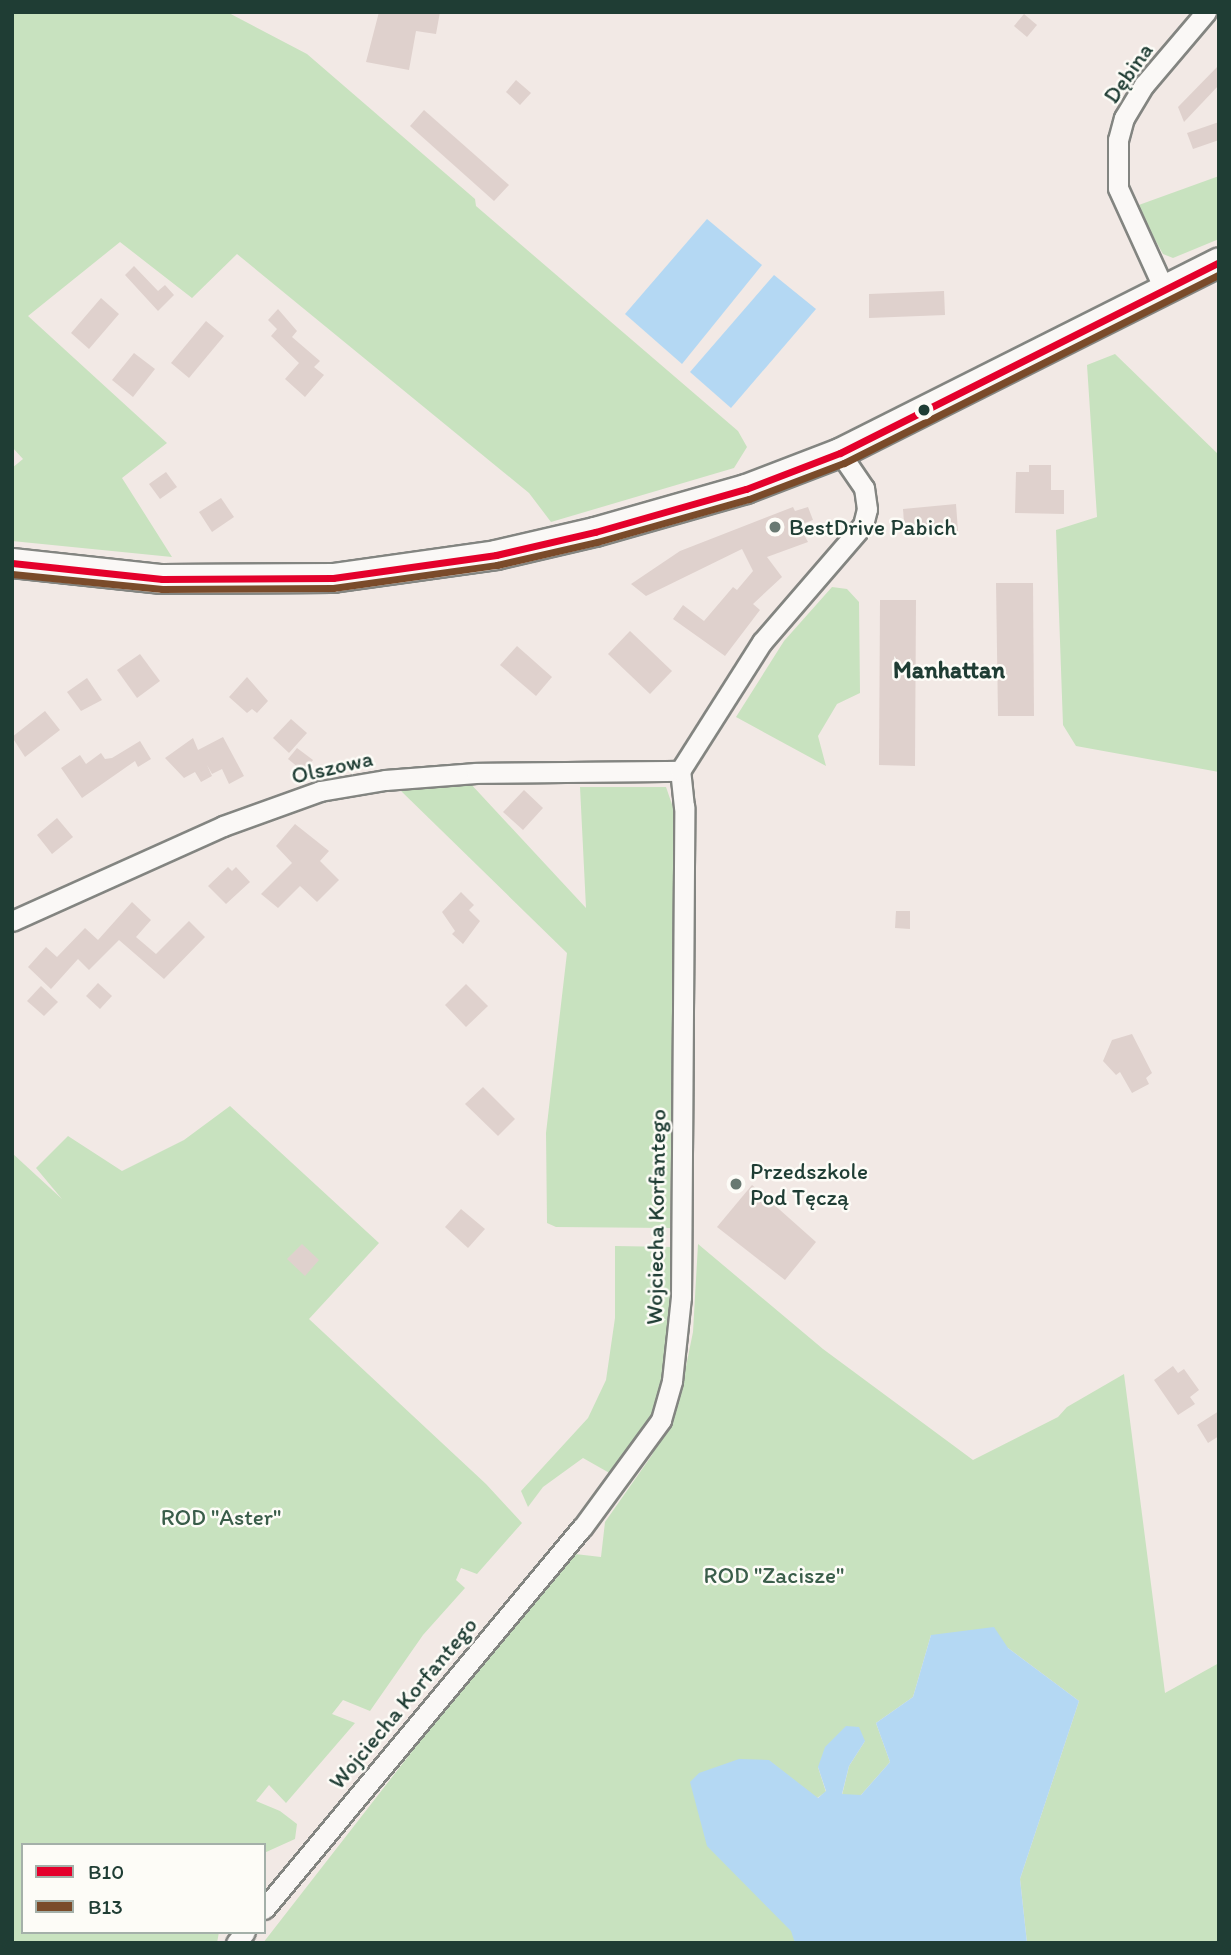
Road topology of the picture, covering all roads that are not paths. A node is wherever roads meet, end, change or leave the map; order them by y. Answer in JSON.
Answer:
{"nodes":[{"id":1,"x":1206,"y":12,"type":"edge"},
{"id":2,"x":1219,"y":262,"type":"edge"},
{"id":3,"x":1164,"y":289,"type":"junction"},
{"id":4,"x":840,"y":453,"type":"junction"},
{"id":5,"x":12,"y":563,"type":"edge"},
{"id":6,"x":680,"y":771,"type":"junction"},
{"id":7,"x":14,"y":918,"type":"edge"},
{"id":8,"x":266,"y":1907,"type":"edge"}],
"edges":[{"from":1,"to":3,"type":"street","name":"Dębina"},
{"from":2,"to":3,"type":"main road"},
{"from":3,"to":4,"type":"main road"},
{"from":4,"to":5,"type":"main road"},
{"from":4,"to":6,"type":"street"},
{"from":6,"to":7,"type":"street","name":"Olszowa"},
{"from":6,"to":8,"type":"street","name":"Wojciecha Korfantego"}]}
